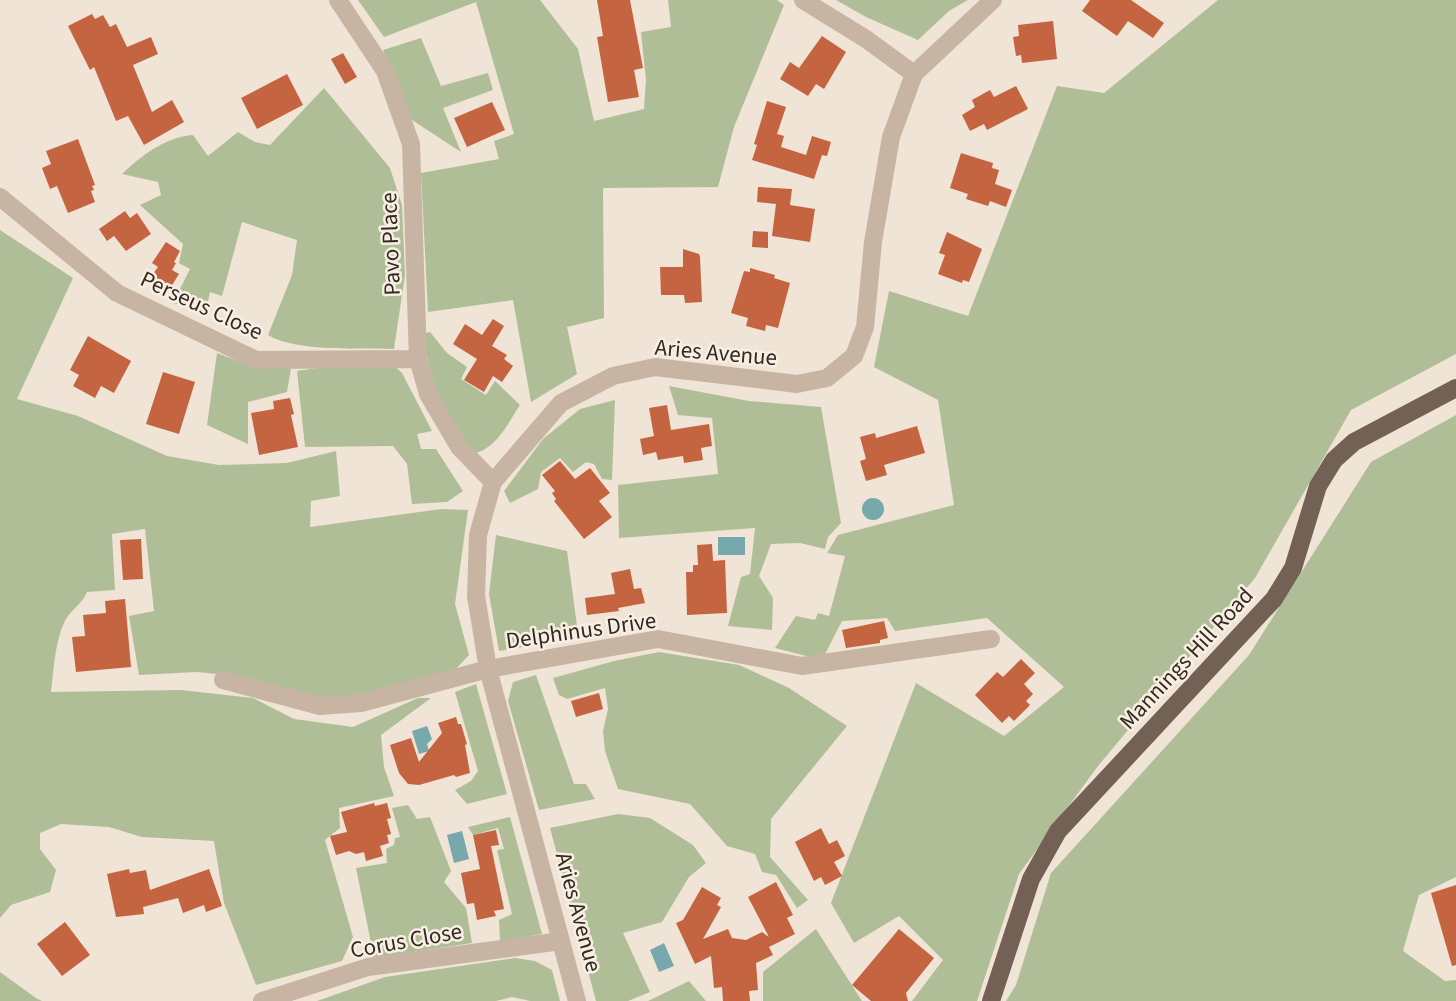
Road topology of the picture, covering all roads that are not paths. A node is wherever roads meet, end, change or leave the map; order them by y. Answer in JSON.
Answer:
{"nodes":[{"id":1,"x":338,"y":0,"type":"edge"},
{"id":2,"x":803,"y":0,"type":"edge"},
{"id":3,"x":993,"y":0,"type":"edge"},
{"id":4,"x":914,"y":74,"type":"junction"},
{"id":5,"x":0,"y":197,"type":"edge"},
{"id":6,"x":418,"y":359,"type":"junction"},
{"id":7,"x":1456,"y":388,"type":"edge"},
{"id":8,"x":493,"y":482,"type":"junction"},
{"id":9,"x":991,"y":639,"type":"dead end"},
{"id":10,"x":488,"y":669,"type":"junction"},
{"id":11,"x":223,"y":680,"type":"dead end"},
{"id":12,"x":561,"y":941,"type":"junction"},
{"id":13,"x":262,"y":1001,"type":"edge"},
{"id":14,"x":577,"y":1001,"type":"edge"},
{"id":15,"x":991,"y":1001,"type":"edge"}],
"edges":[{"from":1,"to":6,"type":"street","name":"Pavo Place"},
{"from":2,"to":4,"type":"street"},
{"from":3,"to":4,"type":"street","name":"Aries Avenue"},
{"from":4,"to":8,"type":"street","name":"Aries Avenue"},
{"from":5,"to":6,"type":"street","name":"Perseus Close"},
{"from":6,"to":8,"type":"street","name":"Pavo Place"},
{"from":7,"to":15,"type":"main road","name":"Mannings Hill Road"},
{"from":8,"to":10,"type":"street","name":"Aries Avenue"},
{"from":9,"to":10,"type":"street","name":"Delphinus Drive"},
{"from":10,"to":11,"type":"street","name":"Delphinus Drive"},
{"from":10,"to":12,"type":"street","name":"Aries Avenue"},
{"from":12,"to":13,"type":"street","name":"Corus Close"},
{"from":12,"to":14,"type":"street","name":"Aries Avenue"}]}
